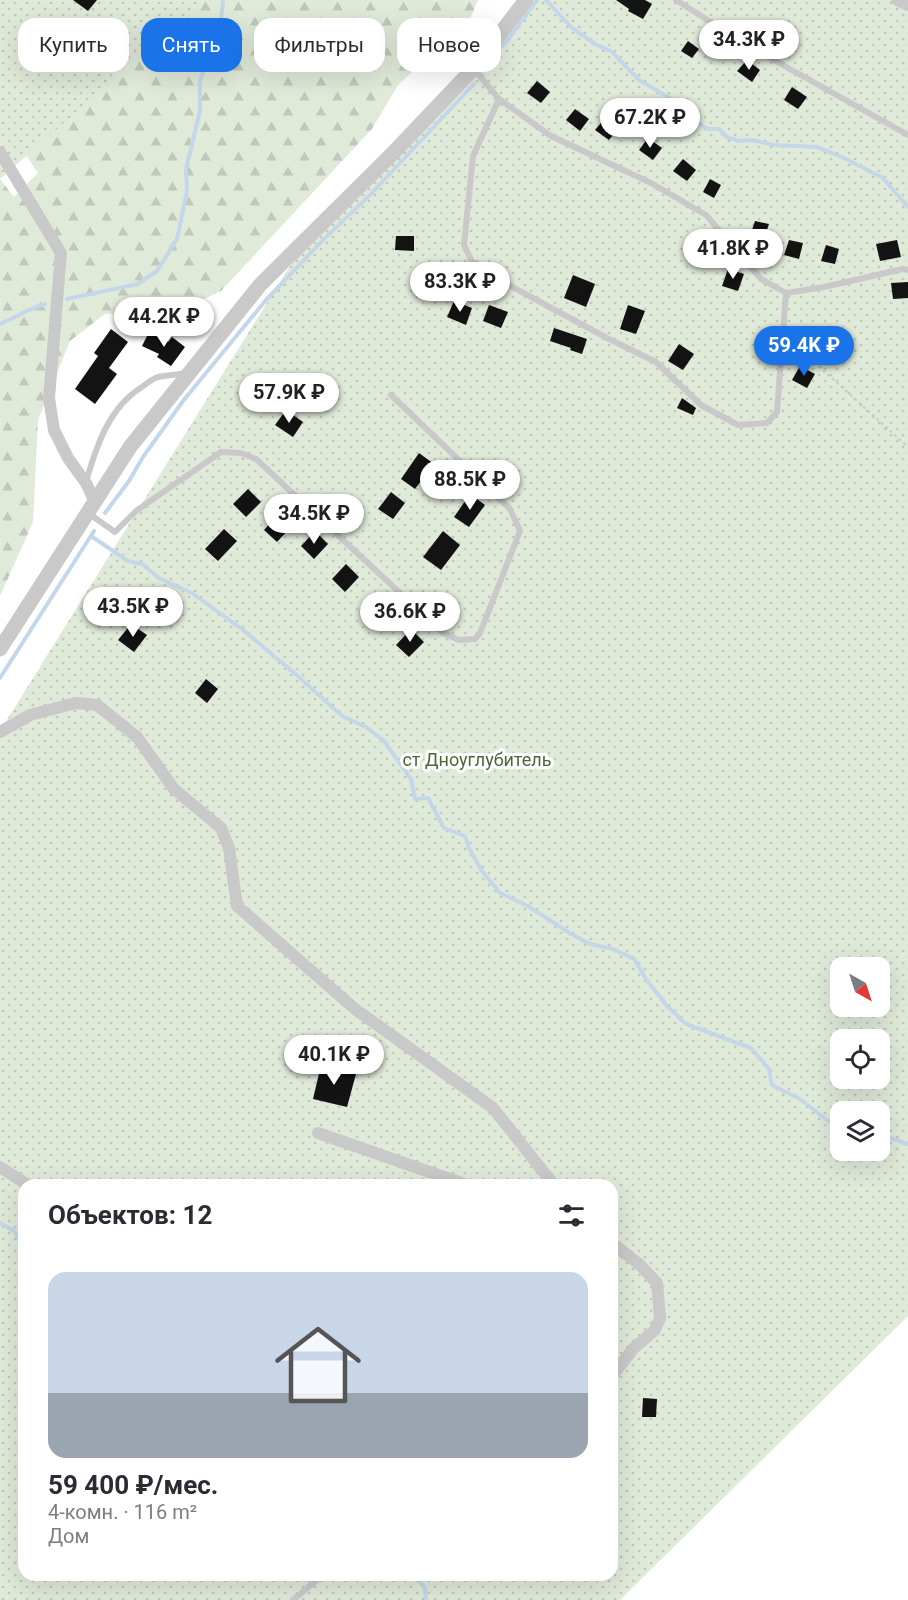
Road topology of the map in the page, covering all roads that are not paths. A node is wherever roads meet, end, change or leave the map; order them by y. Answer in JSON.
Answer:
{"nodes":[{"id":1,"x":525,"y":0,"type":"edge"},
{"id":2,"x":676,"y":0,"type":"edge"},
{"id":3,"x":897,"y":0,"type":"edge"},
{"id":4,"x":908,"y":5,"type":"edge"},
{"id":5,"x":501,"y":32,"type":"edge"},
{"id":6,"x":470,"y":72,"type":"edge"},
{"id":7,"x":476,"y":72,"type":"edge"},
{"id":8,"x":499,"y":99,"type":"junction"},
{"id":9,"x":908,"y":135,"type":"edge"},
{"id":10,"x":0,"y":152,"type":"edge"},
{"id":11,"x":908,"y":270,"type":"edge"},
{"id":12,"x":786,"y":293,"type":"junction"},
{"id":13,"x":190,"y":373,"type":"junction"},
{"id":14,"x":390,"y":395,"type":"dead end"},
{"id":15,"x":86,"y":483,"type":"junction"},
{"id":16,"x":91,"y":507,"type":"junction"},
{"id":17,"x":0,"y":649,"type":"edge"},
{"id":18,"x":0,"y":732,"type":"edge"},
{"id":19,"x":318,"y":1133,"type":"dead end"},
{"id":20,"x":0,"y":1167,"type":"edge"},
{"id":21,"x":19,"y":1179,"type":"edge"},
{"id":22,"x":450,"y":1179,"type":"edge"},
{"id":23,"x":549,"y":1179,"type":"edge"},
{"id":24,"x":618,"y":1248,"type":"edge"},
{"id":25,"x":618,"y":1368,"type":"edge"},
{"id":26,"x":316,"y":1581,"type":"edge"},
{"id":27,"x":293,"y":1600,"type":"edge"}],
"edges":[{"from":1,"to":5,"type":"street"},
{"from":2,"to":9,"type":"lane"},
{"from":3,"to":4,"type":"street"},
{"from":6,"to":13,"type":"street"},
{"from":7,"to":8,"type":"lane"},
{"from":8,"to":12,"type":"lane"},
{"from":8,"to":12,"type":"lane"},
{"from":10,"to":15,"type":"street"},
{"from":11,"to":12,"type":"lane"},
{"from":13,"to":15,"type":"lane"},
{"from":13,"to":16,"type":"street"},
{"from":14,"to":16,"type":"lane"},
{"from":15,"to":16,"type":"street"},
{"from":16,"to":17,"type":"street"},
{"from":18,"to":23,"type":"street"},
{"from":19,"to":22,"type":"street"},
{"from":20,"to":21,"type":"street"},
{"from":24,"to":25,"type":"street"},
{"from":26,"to":27,"type":"lane"}]}
